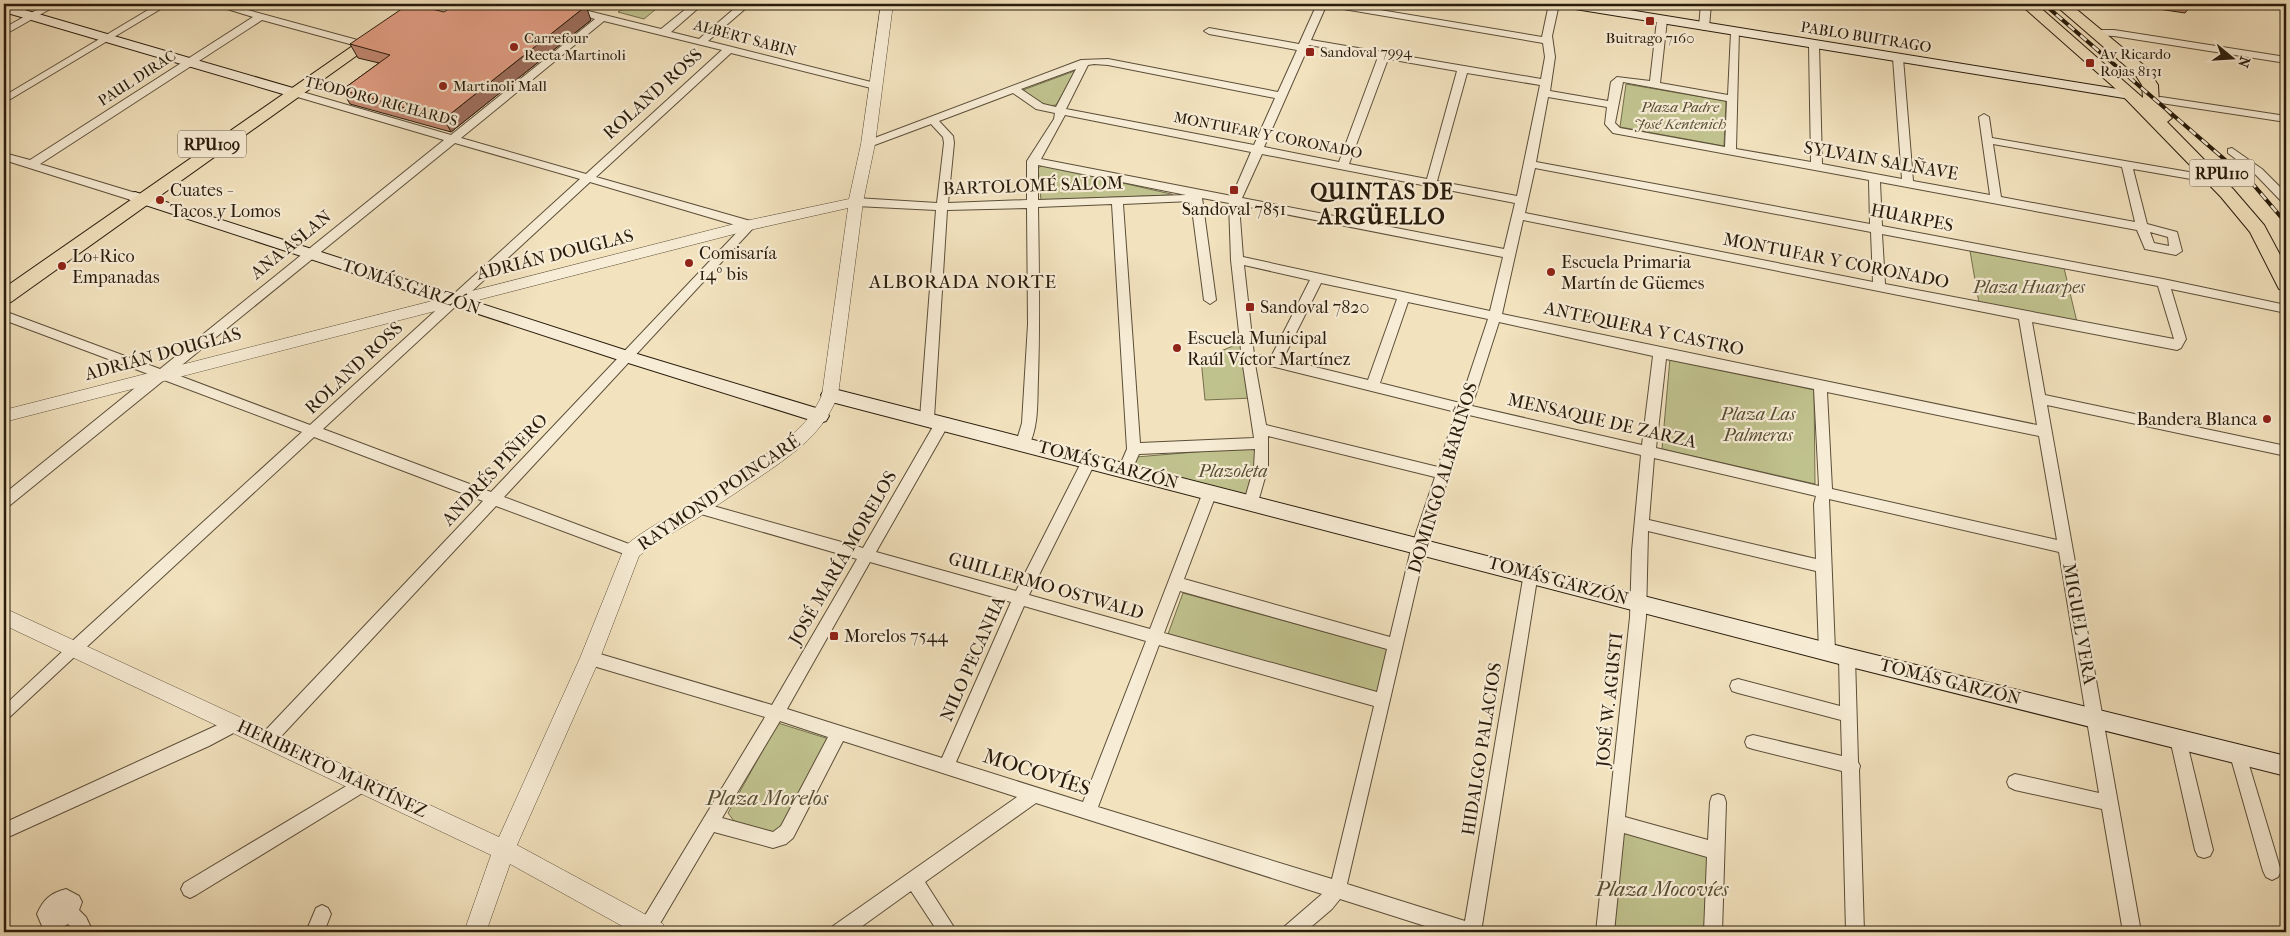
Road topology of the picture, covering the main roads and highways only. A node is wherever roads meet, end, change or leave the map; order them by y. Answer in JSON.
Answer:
{"nodes":[{"id":1,"x":412,"y":4,"type":"edge"},
{"id":2,"x":422,"y":4,"type":"edge"},
{"id":3,"x":1569,"y":4,"type":"edge"},
{"id":4,"x":2027,"y":4,"type":"edge"},
{"id":5,"x":2061,"y":4,"type":"edge"},
{"id":6,"x":4,"y":8,"type":"edge"},
{"id":7,"x":1613,"y":8,"type":"edge"},
{"id":8,"x":290,"y":92,"type":"junction"},
{"id":9,"x":2141,"y":96,"type":"junction"},
{"id":10,"x":2214,"y":179,"type":"junction"},
{"id":11,"x":139,"y":198,"type":"junction"},
{"id":12,"x":2262,"y":216,"type":"junction"},
{"id":13,"x":2286,"y":254,"type":"edge"},
{"id":14,"x":2286,"y":284,"type":"edge"},
{"id":15,"x":4,"y":289,"type":"edge"},
{"id":16,"x":4,"y":297,"type":"edge"},
{"id":17,"x":830,"y":395,"type":"road end"},
{"id":18,"x":820,"y":416,"type":"road end"},
{"id":19,"x":1638,"y":602,"type":"joint"},
{"id":20,"x":2286,"y":766,"type":"edge"}],
"edges":[{"from":1,"to":8,"type":"main road","number":"RPU109"},
{"from":2,"to":8,"type":"main road","number":"RPU109"},
{"from":3,"to":7,"type":"main road","name":"PABLO BUITRAGO"},
{"from":4,"to":9,"type":"main road","number":"RPU110"},
{"from":5,"to":9,"type":"main road","number":"RPU110"},
{"from":6,"to":8,"type":"main road","name":"TEODORO RICHARDS"},
{"from":7,"to":9,"type":"main road","name":"PABLO BUITRAGO"},
{"from":8,"to":11,"type":"main road","number":"RPU109"},
{"from":9,"to":10,"type":"main road"},
{"from":9,"to":12,"type":"main road","number":"RPU110"},
{"from":10,"to":12,"type":"main road"},
{"from":10,"to":14,"type":"main road","number":"RPU110"},
{"from":11,"to":15,"type":"main road","number":"RPU109"},
{"from":11,"to":16,"type":"main road","number":"RPU109"},
{"from":11,"to":18,"type":"main road","name":"TOMÁS GARZÓN"},
{"from":12,"to":13,"type":"main road","number":"RPU110"},
{"from":17,"to":19,"type":"main road","name":"TOMÁS GARZÓN"},
{"from":19,"to":20,"type":"main road","name":"TOMÁS GARZÓN"}]}
